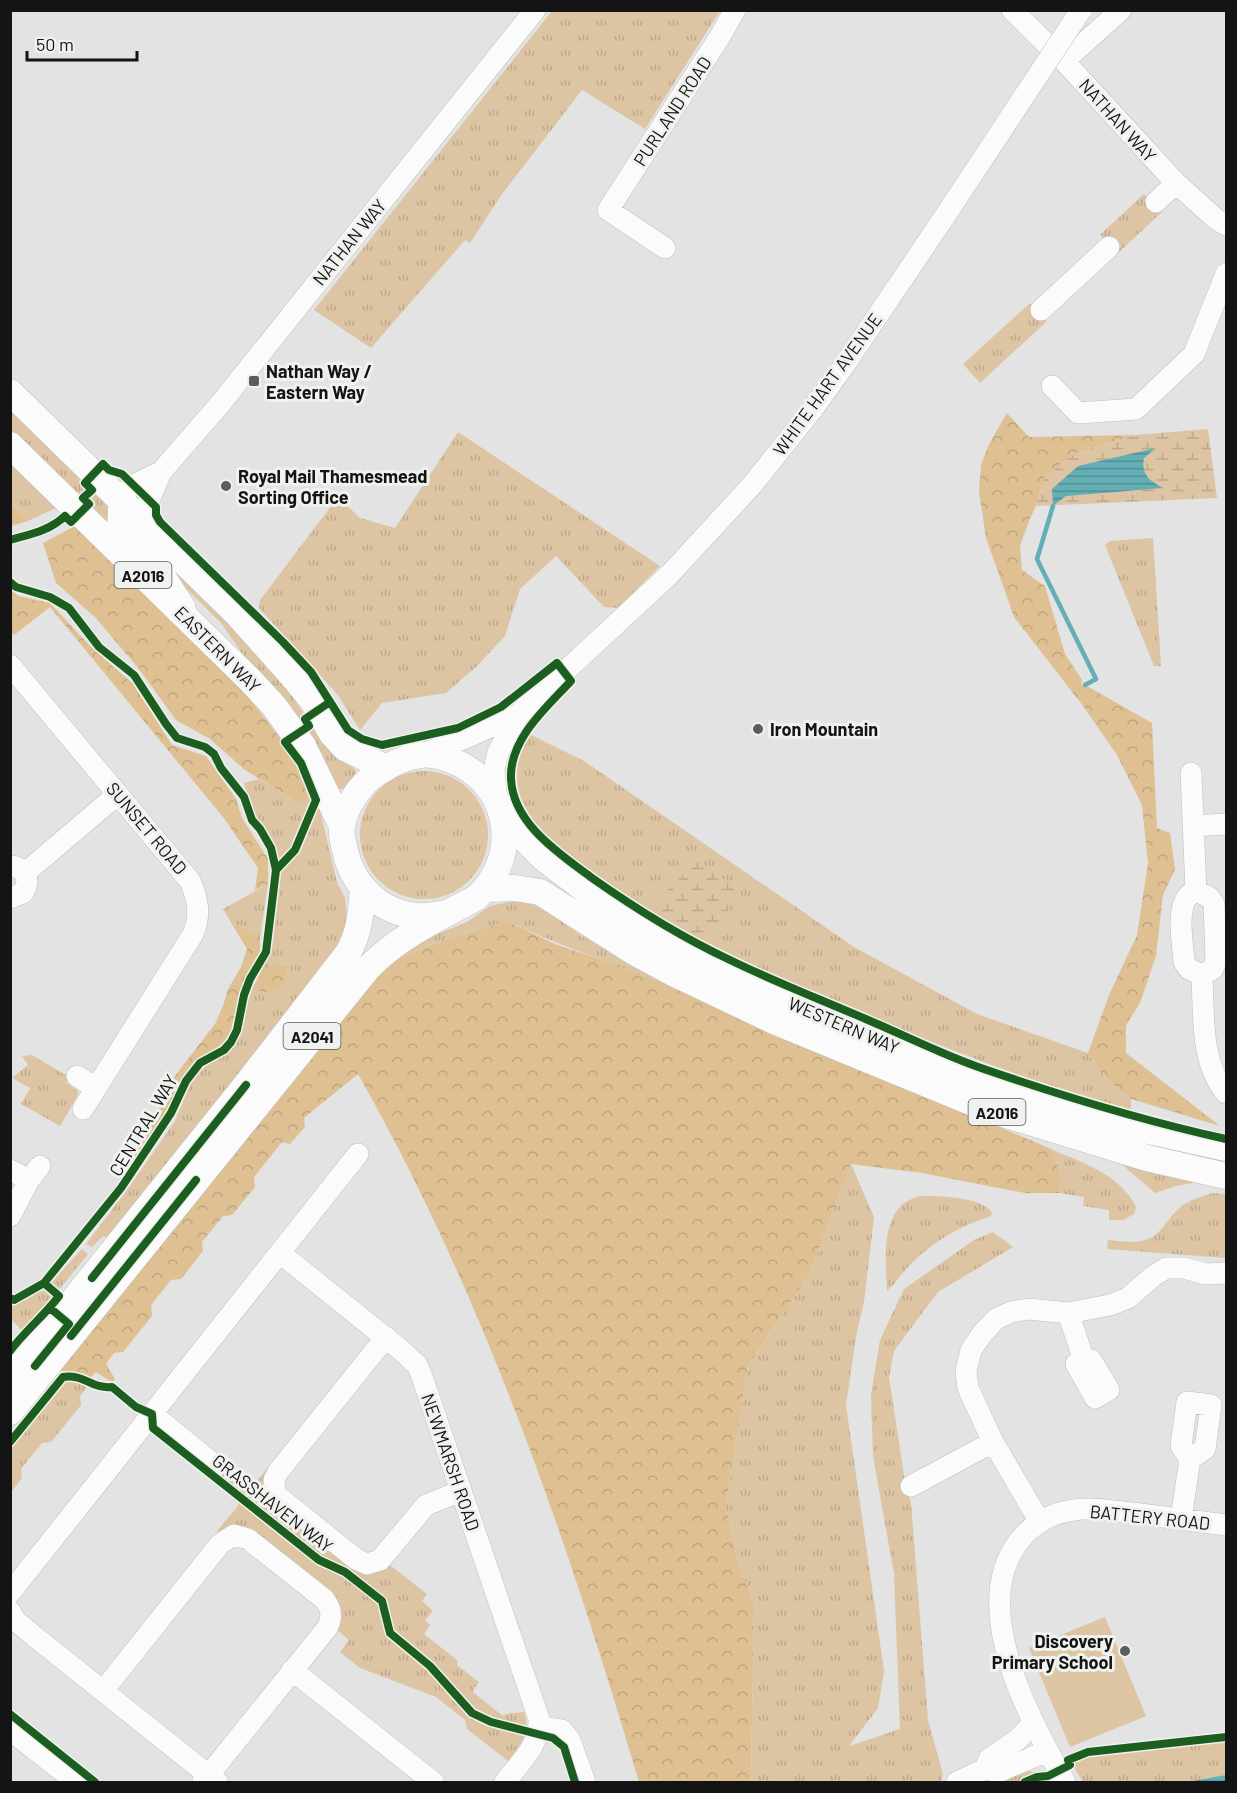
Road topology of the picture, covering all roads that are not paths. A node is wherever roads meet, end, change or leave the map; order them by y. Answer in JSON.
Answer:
{"nodes":[{"id":1,"x":535,"y":10,"type":"edge"},
{"id":2,"x":735,"y":10,"type":"edge"},
{"id":3,"x":1012,"y":10,"type":"edge"},
{"id":4,"x":1081,"y":10,"type":"edge"},
{"id":5,"x":1121,"y":10,"type":"edge"},
{"id":6,"x":1064,"y":61,"type":"junction"},
{"id":7,"x":1176,"y":183,"type":"junction"},
{"id":8,"x":1156,"y":202,"type":"dead end"},
{"id":9,"x":1227,"y":225,"type":"edge"},
{"id":10,"x":1109,"y":247,"type":"dead end"},
{"id":11,"x":666,"y":248,"type":"dead end"},
{"id":12,"x":1227,"y":274,"type":"edge"},
{"id":13,"x":1041,"y":310,"type":"dead end"},
{"id":14,"x":1052,"y":386,"type":"dead end"},
{"id":15,"x":10,"y":392,"type":"edge"},
{"id":16,"x":10,"y":445,"type":"edge"},
{"id":17,"x":161,"y":472,"type":"junction"},
{"id":18,"x":119,"y":498,"type":"junction"},
{"id":19,"x":141,"y":520,"type":"junction"},
{"id":20,"x":205,"y":637,"type":"junction"},
{"id":21,"x":14,"y":676,"type":"edge"},
{"id":22,"x":519,"y":714,"type":"junction"},
{"id":23,"x":423,"y":754,"type":"junction"},
{"id":24,"x":386,"y":768,"type":"junction"},
{"id":25,"x":1191,"y":773,"type":"dead end"},
{"id":26,"x":118,"y":794,"type":"junction"},
{"id":27,"x":500,"y":809,"type":"junction"},
{"id":28,"x":1227,"y":824,"type":"edge"},
{"id":29,"x":342,"y":826,"type":"junction"},
{"id":30,"x":1193,"y":826,"type":"junction"},
{"id":31,"x":18,"y":870,"type":"edge"},
{"id":32,"x":363,"y":888,"type":"junction"},
{"id":33,"x":486,"y":889,"type":"junction"},
{"id":34,"x":1196,"y":891,"type":"junction"},
{"id":35,"x":10,"y":898,"type":"edge"},
{"id":36,"x":448,"y":913,"type":"junction"},
{"id":37,"x":1202,"y":975,"type":"junction"},
{"id":38,"x":77,"y":1076,"type":"dead end"},
{"id":39,"x":96,"y":1088,"type":"junction"},
{"id":40,"x":1227,"y":1093,"type":"edge"},
{"id":41,"x":83,"y":1109,"type":"dead end"},
{"id":42,"x":1227,"y":1148,"type":"edge"},
{"id":43,"x":358,"y":1154,"type":"dead end"},
{"id":44,"x":27,"y":1172,"type":"edge"},
{"id":45,"x":1227,"y":1176,"type":"edge"},
{"id":46,"x":10,"y":1216,"type":"edge"},
{"id":47,"x":280,"y":1253,"type":"junction"},
{"id":48,"x":1227,"y":1273,"type":"edge"},
{"id":49,"x":1068,"y":1312,"type":"junction"},
{"id":50,"x":386,"y":1337,"type":"junction"},
{"id":51,"x":1084,"y":1360,"type":"dead end"},
{"id":52,"x":10,"y":1379,"type":"edge"},
{"id":53,"x":10,"y":1412,"type":"edge"},
{"id":54,"x":152,"y":1414,"type":"junction"},
{"id":55,"x":993,"y":1442,"type":"junction"},
{"id":56,"x":1190,"y":1460,"type":"dead end"},
{"id":57,"x":216,"y":1466,"type":"dead end"},
{"id":58,"x":911,"y":1486,"type":"dead end"},
{"id":59,"x":461,"y":1491,"type":"junction"},
{"id":60,"x":1181,"y":1519,"type":"junction"},
{"id":61,"x":1040,"y":1522,"type":"junction"},
{"id":62,"x":1227,"y":1525,"type":"edge"},
{"id":63,"x":10,"y":1593,"type":"edge"},
{"id":64,"x":10,"y":1611,"type":"edge"},
{"id":65,"x":292,"y":1670,"type":"junction"},
{"id":66,"x":103,"y":1691,"type":"junction"},
{"id":67,"x":1033,"y":1723,"type":"junction"},
{"id":68,"x":539,"y":1727,"type":"junction"},
{"id":69,"x":10,"y":1730,"type":"edge"},
{"id":70,"x":1047,"y":1751,"type":"junction"},
{"id":71,"x":985,"y":1769,"type":"junction"},
{"id":72,"x":209,"y":1780,"type":"edge"},
{"id":73,"x":76,"y":1782,"type":"edge"},
{"id":74,"x":433,"y":1782,"type":"edge"},
{"id":75,"x":505,"y":1782,"type":"edge"},
{"id":76,"x":585,"y":1782,"type":"edge"},
{"id":77,"x":957,"y":1782,"type":"edge"},
{"id":78,"x":1065,"y":1782,"type":"edge"}],
"edges":[{"from":1,"to":17,"type":"street","name":"NATHAN WAY"},
{"from":2,"to":11,"type":"street","name":"PURLAND ROAD"},
{"from":3,"to":6,"type":"street","name":"NATHAN WAY"},
{"from":4,"to":22,"type":"street","name":"WHITE HART AVENUE","bridge":true},
{"from":5,"to":6,"type":"street"},
{"from":6,"to":7,"type":"street","name":"NATHAN WAY"},
{"from":7,"to":8,"type":"street"},
{"from":7,"to":9,"type":"street","name":"NATHAN WAY"},
{"from":10,"to":13,"type":"street"},
{"from":12,"to":14,"type":"street"},
{"from":15,"to":18,"type":"main road","name":"EASTERN WAY","number":"A2016"},
{"from":16,"to":20,"type":"main road","name":"EASTERN WAY","number":"A2016"},
{"from":17,"to":18,"type":"street","name":"NATHAN WAY"},
{"from":17,"to":19,"type":"street","name":"NATHAN WAY"},
{"from":18,"to":19,"type":"main road","name":"EASTERN WAY","number":"A2016"},
{"from":18,"to":20,"type":"street"},
{"from":19,"to":24,"type":"main road","name":"EASTERN WAY","number":"A2016"},
{"from":20,"to":29,"type":"main road","name":"EASTERN WAY","number":"A2016"},
{"from":21,"to":26,"type":"street","name":"SUNSET ROAD"},
{"from":22,"to":23,"type":"street","name":"WHITE HART AVENUE"},
{"from":22,"to":27,"type":"street","name":"WHITE HART AVENUE"},
{"from":23,"to":24,"type":"main road"},
{"from":23,"to":27,"type":"main road"},
{"from":24,"to":29,"type":"main road"},
{"from":25,"to":30,"type":"street"},
{"from":26,"to":31,"type":"street"},
{"from":26,"to":39,"type":"street","name":"SUNSET ROAD"},
{"from":27,"to":33,"type":"main road"},
{"from":27,"to":42,"type":"main road","name":"WESTERN WAY","number":"A2016"},
{"from":28,"to":30,"type":"street"},
{"from":29,"to":32,"type":"main road"},
{"from":30,"to":34,"type":"street"},
{"from":31,"to":35,"type":"street"},
{"from":32,"to":36,"type":"main road"},
{"from":32,"to":52,"type":"main road","number":"A2041"},
{"from":33,"to":36,"type":"main road"},
{"from":33,"to":45,"type":"main road","name":"WESTERN WAY","number":"A2016"},
{"from":34,"to":37,"type":"street"},
{"from":34,"to":37,"type":"street"},
{"from":36,"to":53,"type":"main road","number":"A2041"},
{"from":37,"to":40,"type":"street"},
{"from":38,"to":39,"type":"street"},
{"from":39,"to":41,"type":"street","name":"SUNSET ROAD"},
{"from":43,"to":47,"type":"street"},
{"from":44,"to":46,"type":"street"},
{"from":47,"to":50,"type":"street","name":"NEWMARSH ROAD"},
{"from":47,"to":54,"type":"street"},
{"from":48,"to":49,"type":"street"},
{"from":49,"to":51,"type":"street"},
{"from":49,"to":55,"type":"street"},
{"from":50,"to":59,"type":"street","name":"NEWMARSH ROAD"},
{"from":50,"to":59,"type":"street","name":"GRASSHAVEN WAY"},
{"from":54,"to":57,"type":"street","name":"GRASSHAVEN WAY"},
{"from":54,"to":63,"type":"street"},
{"from":55,"to":58,"type":"street"},
{"from":55,"to":61,"type":"street"},
{"from":56,"to":60,"type":"street"},
{"from":59,"to":68,"type":"street","name":"NEWMARSH ROAD"},
{"from":60,"to":61,"type":"street","name":"BATTERY ROAD"},
{"from":60,"to":62,"type":"street","name":"BATTERY ROAD"},
{"from":61,"to":67,"type":"street","name":"BATTERY ROAD"},
{"from":64,"to":66,"type":"street"},
{"from":65,"to":66,"type":"street"},
{"from":65,"to":72,"type":"street"},
{"from":65,"to":74,"type":"street"},
{"from":66,"to":72,"type":"street"},
{"from":67,"to":70,"type":"street","name":"BATTERY ROAD"},
{"from":67,"to":71,"type":"street"},
{"from":68,"to":75,"type":"street"},
{"from":68,"to":76,"type":"street"},
{"from":69,"to":73,"type":"street"},
{"from":70,"to":71,"type":"street"},
{"from":70,"to":78,"type":"street","name":"BATTERY ROAD"},
{"from":71,"to":77,"type":"street"}]}
